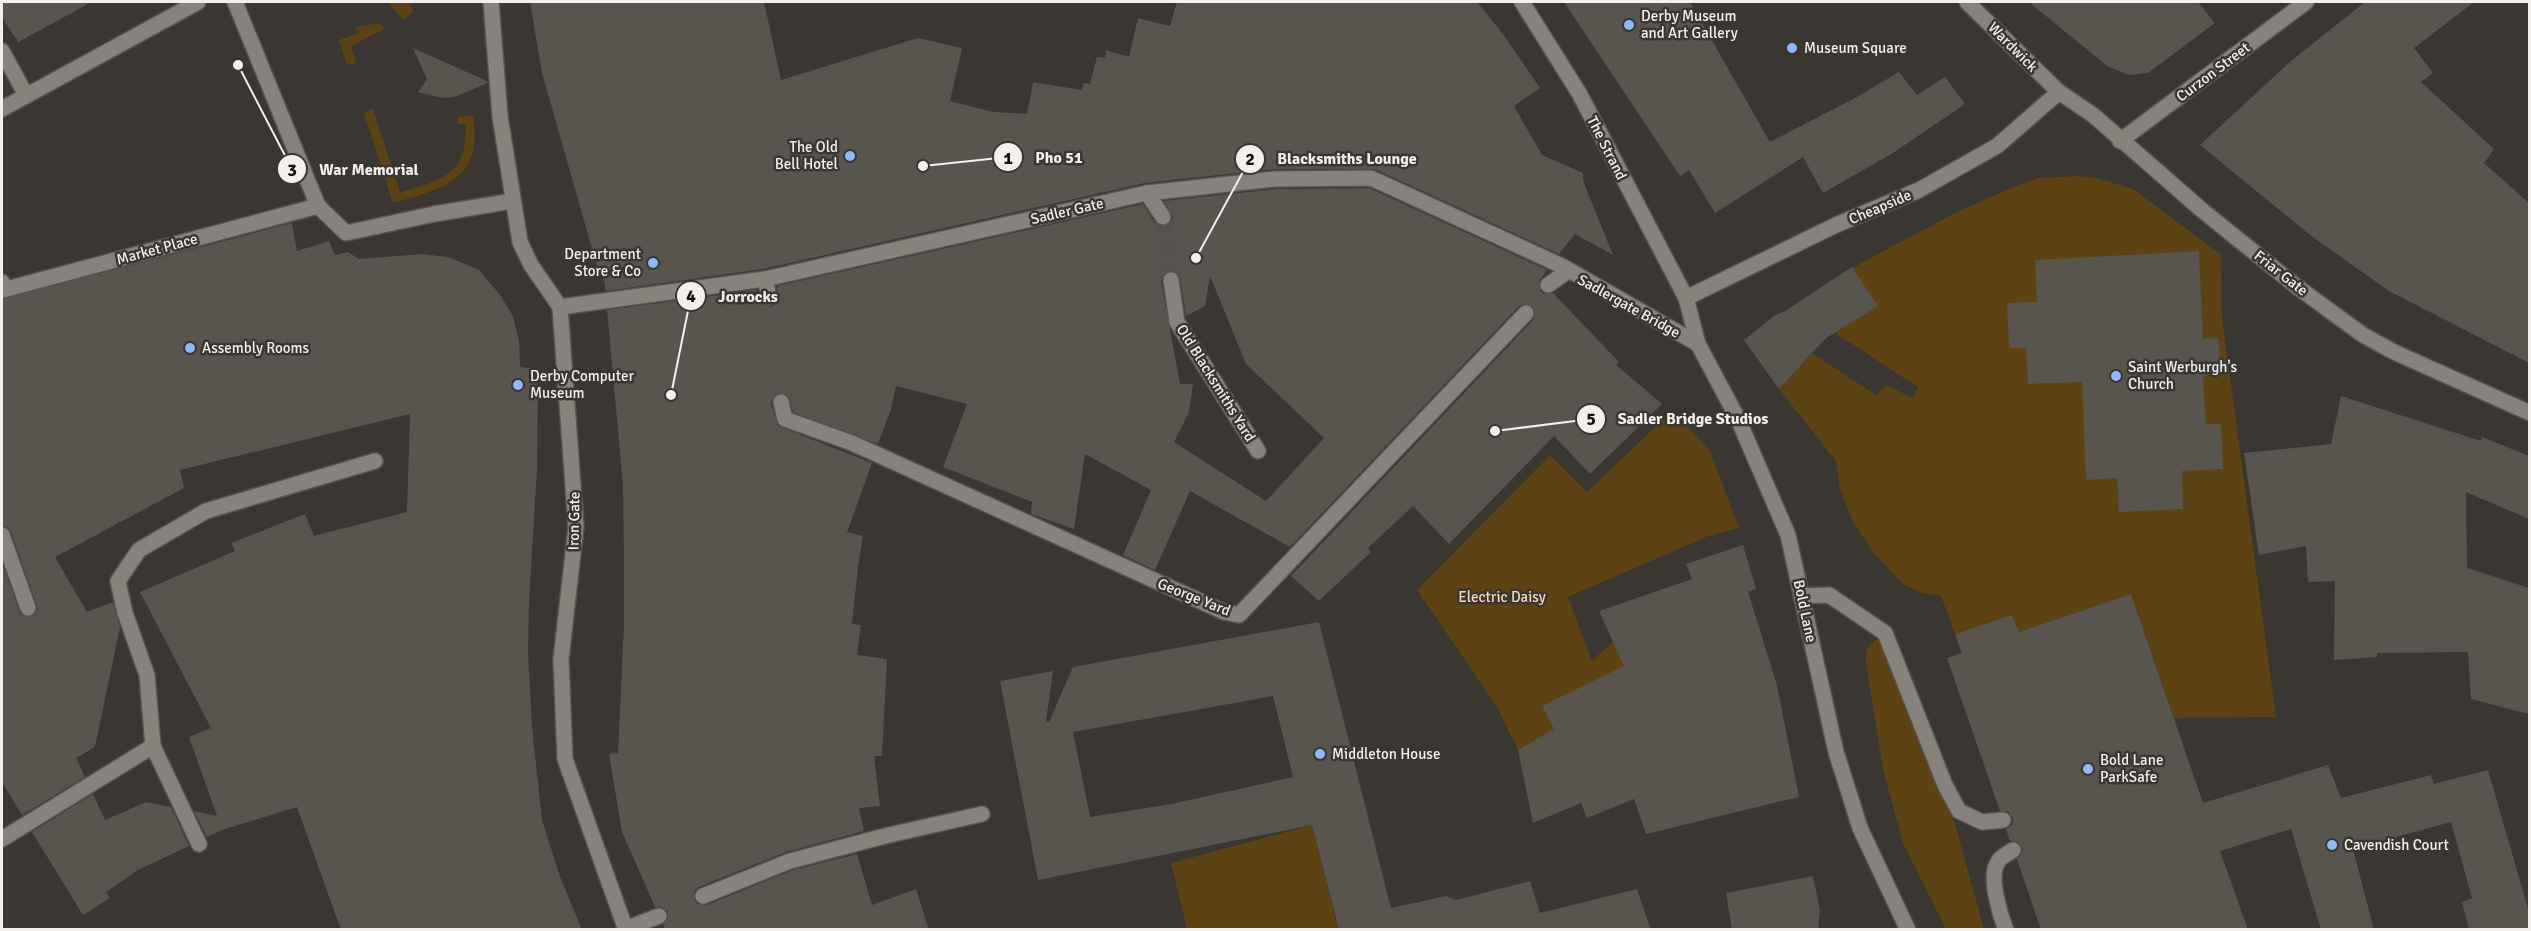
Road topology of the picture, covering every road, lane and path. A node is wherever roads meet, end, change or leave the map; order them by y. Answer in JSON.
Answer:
{"nodes":[{"id":1,"x":198,"y":2,"type":"edge"},
{"id":2,"x":235,"y":2,"type":"edge"},
{"id":3,"x":491,"y":2,"type":"edge"},
{"id":4,"x":1522,"y":2,"type":"edge"},
{"id":5,"x":1967,"y":2,"type":"edge"},
{"id":6,"x":2306,"y":2,"type":"edge"},
{"id":7,"x":2,"y":51,"type":"edge"},
{"id":8,"x":2059,"y":92,"type":"junction"},
{"id":9,"x":13,"y":102,"type":"edge"},
{"id":10,"x":2120,"y":141,"type":"junction"},
{"id":11,"x":1148,"y":193,"type":"junction"},
{"id":12,"x":513,"y":201,"type":"junction"},
{"id":13,"x":318,"y":206,"type":"junction"},
{"id":14,"x":1162,"y":217,"type":"tunnel mouth"},
{"id":15,"x":1565,"y":268,"type":"junction"},
{"id":16,"x":765,"y":279,"type":"junction"},
{"id":17,"x":1171,"y":280,"type":"tunnel mouth"},
{"id":18,"x":2,"y":282,"type":"edge"},
{"id":19,"x":1548,"y":285,"type":"dead end"},
{"id":20,"x":769,"y":297,"type":"dead end"},
{"id":21,"x":1686,"y":298,"type":"junction"},
{"id":22,"x":560,"y":308,"type":"junction"},
{"id":23,"x":1526,"y":313,"type":"dead end"},
{"id":24,"x":1698,"y":345,"type":"junction"},
{"id":25,"x":781,"y":402,"type":"dead end"},
{"id":26,"x":2529,"y":413,"type":"edge"},
{"id":27,"x":1258,"y":451,"type":"dead end"},
{"id":28,"x":375,"y":461,"type":"dead end"},
{"id":29,"x":2,"y":535,"type":"edge"},
{"id":30,"x":1802,"y":596,"type":"junction"},
{"id":31,"x":28,"y":608,"type":"dead end"},
{"id":32,"x":153,"y":746,"type":"junction"},
{"id":33,"x":982,"y":814,"type":"dead end"},
{"id":34,"x":2003,"y":820,"type":"dead end"},
{"id":35,"x":2,"y":839,"type":"edge"},
{"id":36,"x":199,"y":844,"type":"dead end"},
{"id":37,"x":2013,"y":850,"type":"dead end"},
{"id":38,"x":703,"y":896,"type":"dead end"},
{"id":39,"x":659,"y":916,"type":"dead end"},
{"id":40,"x":626,"y":929,"type":"edge"},
{"id":41,"x":1908,"y":930,"type":"edge"},
{"id":42,"x":2006,"y":930,"type":"edge"}],
"edges":[{"from":1,"to":9,"type":"street"},
{"from":2,"to":13,"type":"street"},
{"from":3,"to":12,"type":"street","name":"Iron Gate"},
{"from":4,"to":21,"type":"street","name":"The Strand"},
{"from":5,"to":8,"type":"street","name":"Wardwick"},
{"from":6,"to":10,"type":"street","name":"Curzon Street"},
{"from":7,"to":9,"type":"street"},
{"from":8,"to":10,"type":"street","name":"Friar Gate"},
{"from":8,"to":21,"type":"street","name":"Cheapside"},
{"from":10,"to":26,"type":"street","name":"Friar Gate"},
{"from":11,"to":14,"type":"street"},
{"from":11,"to":15,"type":"street","name":"Sadler Gate"},
{"from":11,"to":16,"type":"street","name":"Sadler Gate"},
{"from":12,"to":13,"type":"street"},
{"from":12,"to":22,"type":"street","name":"Iron Gate"},
{"from":13,"to":18,"type":"street","name":"Market Place"},
{"from":15,"to":19,"type":"street"},
{"from":15,"to":24,"type":"street","name":"Sadlergate Bridge"},
{"from":16,"to":20,"type":"street"},
{"from":16,"to":22,"type":"street","name":"Sadler Gate"},
{"from":17,"to":27,"type":"street","name":"Old Blacksmiths Yard"},
{"from":21,"to":24,"type":"street","name":"Bold Lane"},
{"from":22,"to":40,"type":"street","name":"Iron Gate"},
{"from":23,"to":25,"type":"street","name":"George Yard"},
{"from":24,"to":30,"type":"street","name":"Bold Lane"},
{"from":28,"to":32,"type":"street"},
{"from":29,"to":31,"type":"street"},
{"from":30,"to":34,"type":"street"},
{"from":30,"to":41,"type":"street","name":"Bold Lane"},
{"from":32,"to":35,"type":"street"},
{"from":32,"to":36,"type":"street"},
{"from":33,"to":38,"type":"street"},
{"from":37,"to":42,"type":"street"},
{"from":39,"to":40,"type":"street"}]}
